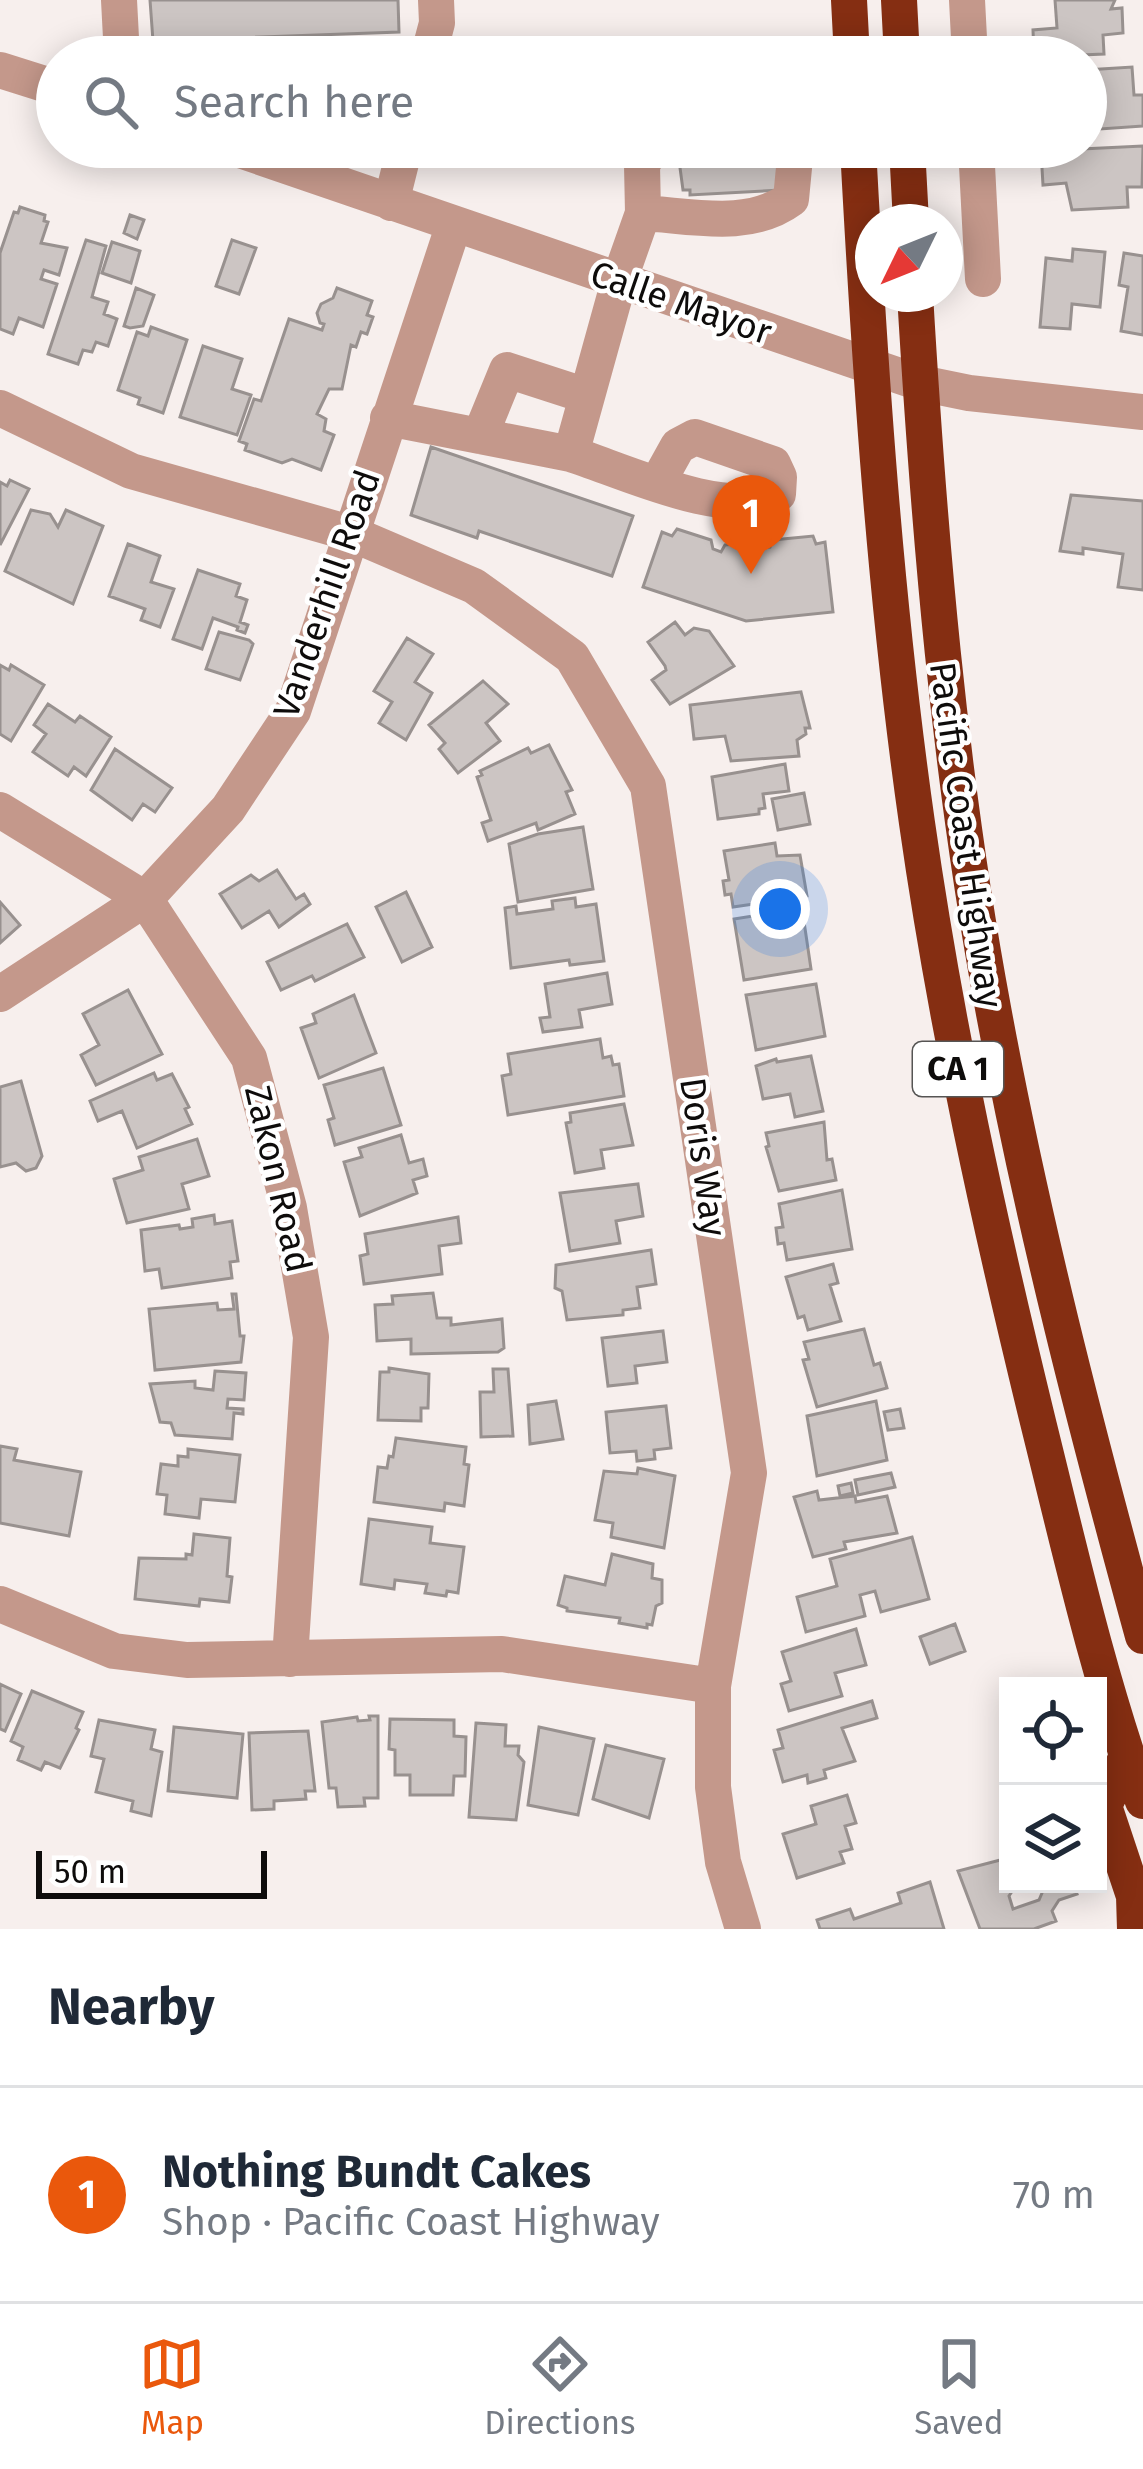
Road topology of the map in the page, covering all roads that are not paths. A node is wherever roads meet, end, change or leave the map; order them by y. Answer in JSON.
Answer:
{"nodes":[{"id":1,"x":119,"y":0,"type":"edge"},
{"id":2,"x":436,"y":0,"type":"edge"},
{"id":3,"x":849,"y":0,"type":"edge"},
{"id":4,"x":899,"y":0,"type":"edge"},
{"id":5,"x":967,"y":0,"type":"edge"},
{"id":6,"x":121,"y":36,"type":"edge"},
{"id":7,"x":434,"y":36,"type":"edge"},
{"id":8,"x":852,"y":36,"type":"edge"},
{"id":9,"x":901,"y":36,"type":"edge"},
{"id":10,"x":969,"y":36,"type":"edge"},
{"id":11,"x":0,"y":70,"type":"edge"},
{"id":12,"x":36,"y":81,"type":"edge"},
{"id":13,"x":291,"y":168,"type":"edge"},
{"id":14,"x":400,"y":168,"type":"edge"},
{"id":15,"x":643,"y":168,"type":"edge"},
{"id":16,"x":794,"y":168,"type":"edge"},
{"id":17,"x":859,"y":168,"type":"edge"},
{"id":18,"x":908,"y":168,"type":"edge"},
{"id":19,"x":977,"y":168,"type":"edge"},
{"id":20,"x":391,"y":203,"type":"junction"},
{"id":21,"x":910,"y":204,"type":"edge"},
{"id":22,"x":643,"y":213,"type":"junction"},
{"id":23,"x":454,"y":224,"type":"junction"},
{"id":24,"x":983,"y":279,"type":"dead end"},
{"id":25,"x":619,"y":281,"type":"junction"},
{"id":26,"x":916,"y":312,"type":"edge"},
{"id":27,"x":870,"y":368,"type":"junction"},
{"id":28,"x":920,"y":383,"type":"junction"},
{"id":29,"x":587,"y":396,"type":"junction"},
{"id":30,"x":0,"y":408,"type":"edge"},
{"id":31,"x":1143,"y":412,"type":"edge"},
{"id":32,"x":388,"y":418,"type":"junction"},
{"id":33,"x":480,"y":436,"type":"junction"},
{"id":34,"x":571,"y":454,"type":"junction"},
{"id":35,"x":658,"y":482,"type":"dead end"},
{"id":36,"x":350,"y":532,"type":"junction"},
{"id":37,"x":0,"y":810,"type":"edge"},
{"id":38,"x":145,"y":899,"type":"junction"},
{"id":39,"x":0,"y":994,"type":"edge"},
{"id":40,"x":0,"y":1604,"type":"edge"},
{"id":41,"x":1143,"y":1636,"type":"edge"},
{"id":42,"x":290,"y":1659,"type":"junction"},
{"id":43,"x":713,"y":1686,"type":"junction"},
{"id":44,"x":1126,"y":1756,"type":"junction"},
{"id":45,"x":1143,"y":1801,"type":"edge"},
{"id":46,"x":743,"y":1929,"type":"edge"},
{"id":47,"x":1135,"y":1929,"type":"edge"}],
"edges":[{"from":1,"to":6,"type":"street"},
{"from":2,"to":7,"type":"street"},
{"from":3,"to":8,"type":"highway"},
{"from":4,"to":9,"type":"highway"},
{"from":5,"to":10,"type":"street"},
{"from":11,"to":12,"type":"street"},
{"from":13,"to":20,"type":"street","name":"Calle Mayor"},
{"from":14,"to":20,"type":"street"},
{"from":15,"to":22,"type":"street"},
{"from":16,"to":22,"type":"street"},
{"from":17,"to":27,"type":"highway","name":"Pacific Coast Highway","number":"CA 1"},
{"from":18,"to":21,"type":"highway"},
{"from":19,"to":24,"type":"street"},
{"from":20,"to":23,"type":"street","name":"Calle Mayor"},
{"from":22,"to":25,"type":"street"},
{"from":23,"to":25,"type":"street","name":"Calle Mayor"},
{"from":23,"to":32,"type":"street","name":"Vanderhill Road"},
{"from":25,"to":27,"type":"street","name":"Calle Mayor"},
{"from":25,"to":29,"type":"street"},
{"from":26,"to":28,"type":"highway","name":"Pacific Coast Highway","number":"CA 1"},
{"from":27,"to":28,"type":"street","name":"Calle Mayor"},
{"from":27,"to":44,"type":"highway","name":"Pacific Coast Highway","number":"CA 1"},
{"from":28,"to":31,"type":"street","name":"Calle Mayor"},
{"from":28,"to":41,"type":"highway","name":"Pacific Coast Highway","number":"CA 1"},
{"from":29,"to":33,"type":"street"},
{"from":29,"to":34,"type":"street"},
{"from":30,"to":36,"type":"street","name":"Doris Way"},
{"from":32,"to":33,"type":"street"},
{"from":32,"to":36,"type":"street","name":"Vanderhill Road"},
{"from":33,"to":34,"type":"street"},
{"from":34,"to":35,"type":"street"},
{"from":36,"to":38,"type":"street","name":"Vanderhill Road"},
{"from":36,"to":43,"type":"street","name":"Doris Way"},
{"from":37,"to":38,"type":"street","name":"Zakon Road"},
{"from":38,"to":39,"type":"street","name":"Vanderhill Road"},
{"from":38,"to":42,"type":"street","name":"Zakon Road"},
{"from":40,"to":42,"type":"street"},
{"from":42,"to":43,"type":"street"},
{"from":43,"to":46,"type":"street","name":"Doris Way"},
{"from":44,"to":45,"type":"highway","name":"Pacific Coast Highway","number":"CA 1"},
{"from":44,"to":47,"type":"highway"}]}
